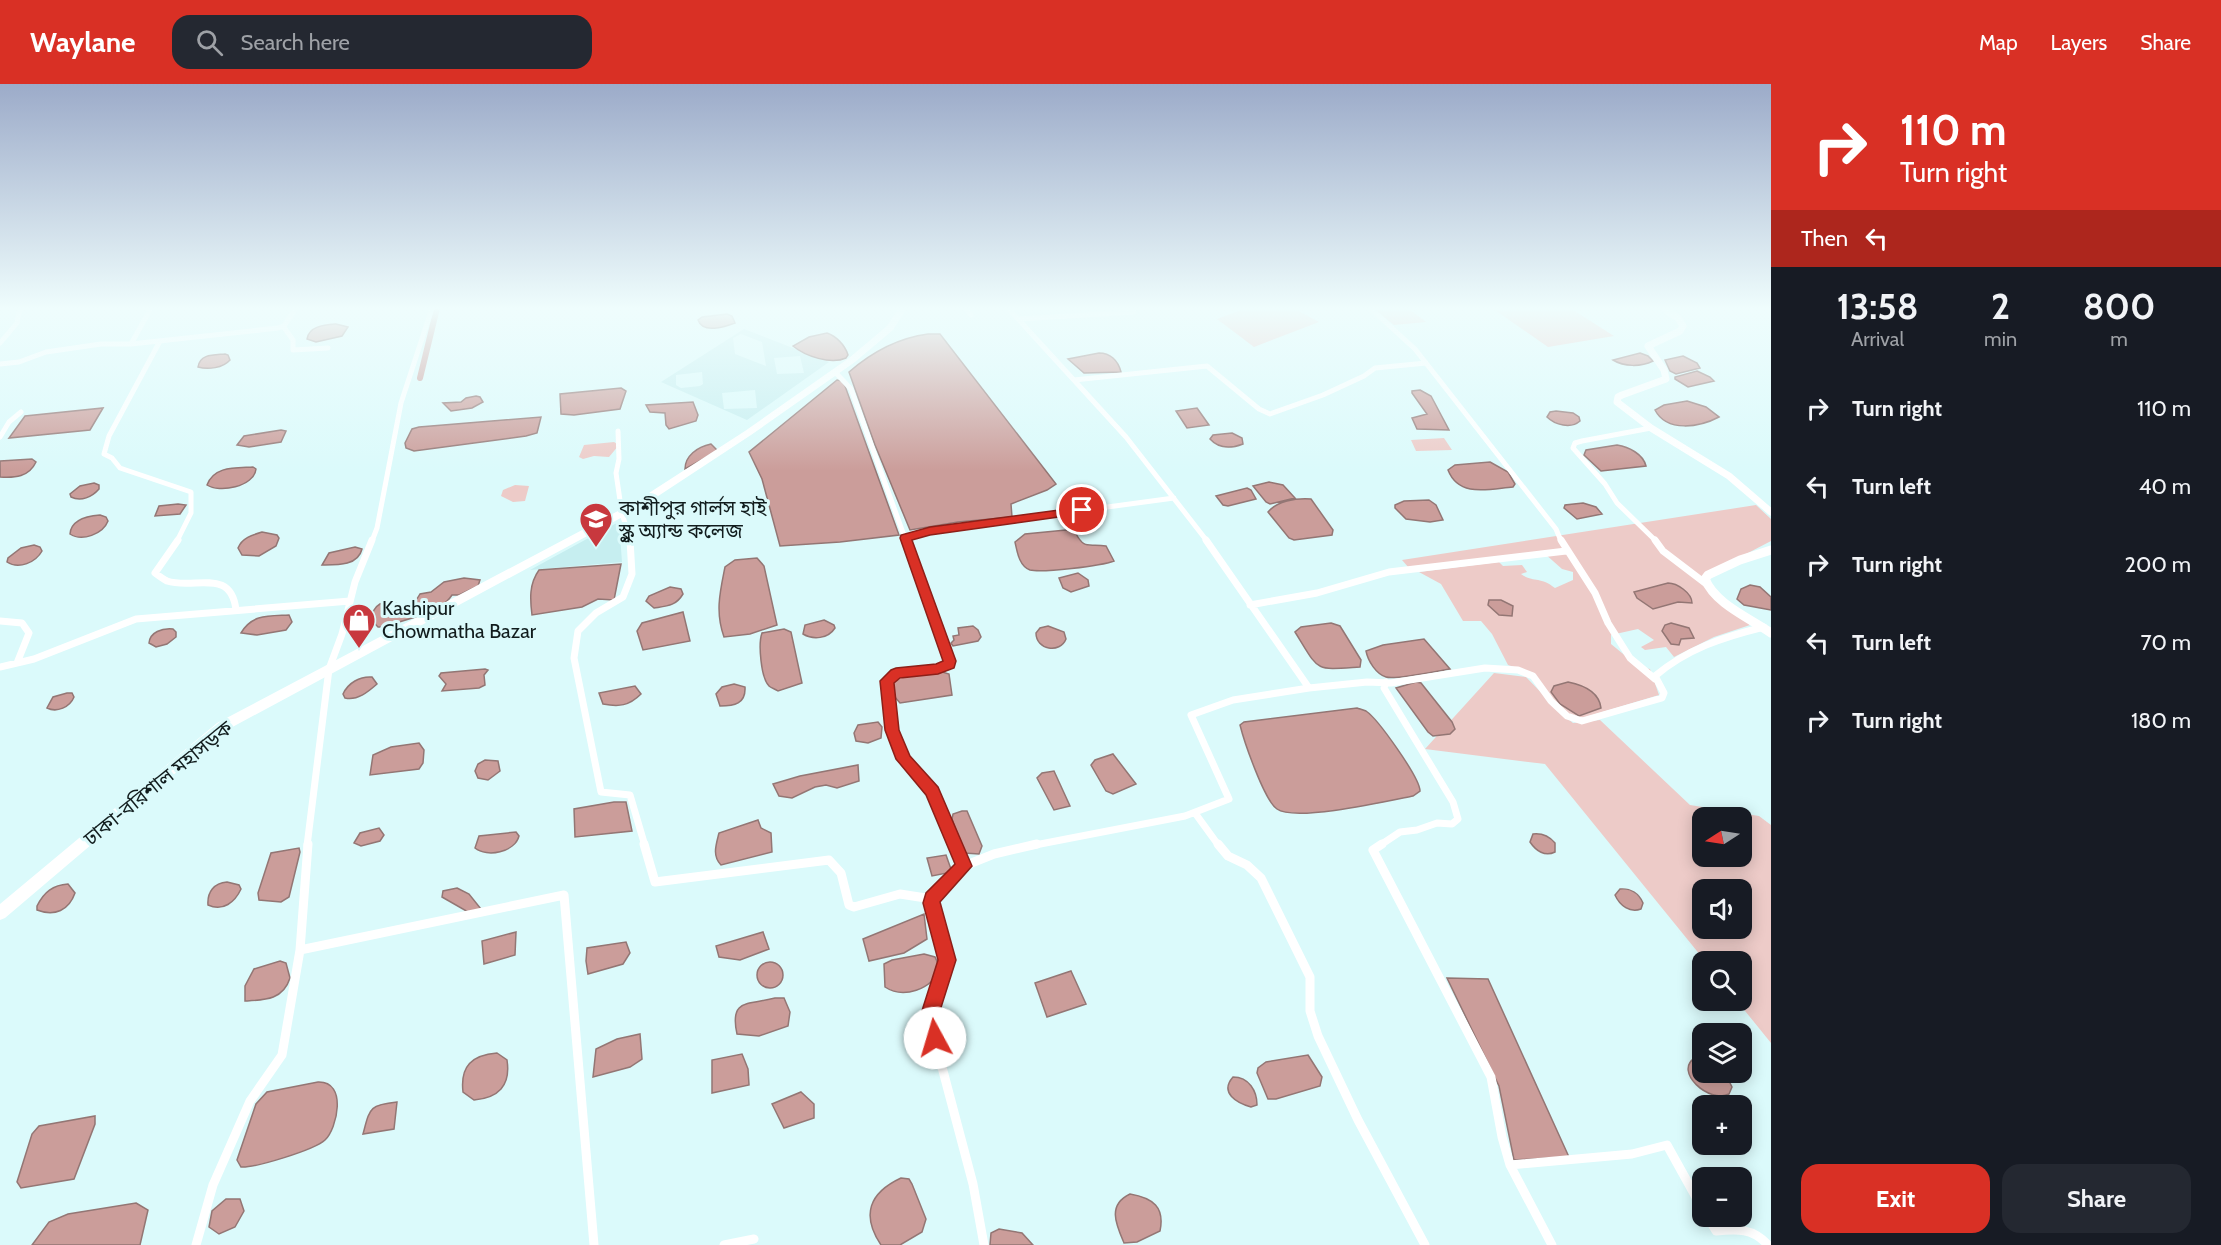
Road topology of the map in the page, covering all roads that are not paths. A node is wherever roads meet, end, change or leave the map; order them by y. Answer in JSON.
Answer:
{"nodes":[{"id":1,"x":18,"y":362,"type":"edge"},
{"id":2,"x":149,"y":362,"type":"edge"},
{"id":3,"x":414,"y":362,"type":"edge"},
{"id":4,"x":847,"y":362,"type":"edge"},
{"id":5,"x":1058,"y":362,"type":"edge"},
{"id":6,"x":1658,"y":362,"type":"edge"},
{"id":7,"x":1426,"y":363,"type":"joint"},
{"id":8,"x":0,"y":364,"type":"edge"},
{"id":9,"x":835,"y":372,"type":"junction"},
{"id":10,"x":1074,"y":380,"type":"junction"},
{"id":11,"x":21,"y":412,"type":"dead end"},
{"id":12,"x":1651,"y":428,"type":"junction"},
{"id":13,"x":618,"y":431,"type":"dead end"},
{"id":14,"x":0,"y":436,"type":"edge"},
{"id":15,"x":1174,"y":498,"type":"junction"},
{"id":16,"x":1771,"y":512,"type":"edge"},
{"id":17,"x":622,"y":514,"type":"junction"},
{"id":18,"x":906,"y":538,"type":"junction"},
{"id":19,"x":1771,"y":550,"type":"edge"},
{"id":20,"x":1566,"y":551,"type":"junction"},
{"id":21,"x":1705,"y":584,"type":"junction"},
{"id":22,"x":350,"y":601,"type":"junction"},
{"id":23,"x":1250,"y":605,"type":"junction"},
{"id":24,"x":236,"y":610,"type":"junction"},
{"id":25,"x":0,"y":621,"type":"edge"},
{"id":26,"x":1767,"y":630,"type":"edge"},
{"id":27,"x":17,"y":663,"type":"junction"},
{"id":28,"x":0,"y":667,"type":"edge"},
{"id":29,"x":328,"y":669,"type":"junction"},
{"id":30,"x":1655,"y":679,"type":"junction"},
{"id":31,"x":1386,"y":682,"type":"junction"},
{"id":32,"x":1309,"y":688,"type":"junction"},
{"id":33,"x":1195,"y":813,"type":"junction"},
{"id":34,"x":964,"y":866,"type":"junction"},
{"id":35,"x":932,"y":899,"type":"junction"},
{"id":36,"x":0,"y":913,"type":"edge"},
{"id":37,"x":300,"y":950,"type":"junction"},
{"id":38,"x":1510,"y":1165,"type":"junction"},
{"id":39,"x":1692,"y":1190,"type":"edge"},
{"id":40,"x":1714,"y":1227,"type":"edge"},
{"id":41,"x":754,"y":1239,"type":"dead end"},
{"id":42,"x":196,"y":1245,"type":"edge"},
{"id":43,"x":594,"y":1245,"type":"edge"},
{"id":44,"x":724,"y":1245,"type":"edge"},
{"id":45,"x":984,"y":1245,"type":"edge"},
{"id":46,"x":1425,"y":1245,"type":"edge"},
{"id":47,"x":1552,"y":1245,"type":"edge"},
{"id":48,"x":1768,"y":1245,"type":"edge"}],
"edges":[{"from":1,"to":8,"type":"street"},
{"from":2,"to":24,"type":"street"},
{"from":3,"to":22,"type":"street"},
{"from":4,"to":9,"type":"highway","name":"ঢাকা-বরিশাল মহাসড়ক"},
{"from":5,"to":10,"type":"street"},
{"from":6,"to":12,"type":"street"},
{"from":7,"to":10,"type":"street"},
{"from":7,"to":20,"type":"street"},
{"from":9,"to":17,"type":"highway","name":"ঢাকা-বরিশাল মহাসড়ক"},
{"from":9,"to":18,"type":"street"},
{"from":10,"to":15,"type":"street"},
{"from":11,"to":14,"type":"street"},
{"from":12,"to":16,"type":"street"},
{"from":12,"to":21,"type":"street"},
{"from":13,"to":17,"type":"street"},
{"from":15,"to":18,"type":"street"},
{"from":15,"to":23,"type":"street"},
{"from":17,"to":29,"type":"highway","name":"ঢাকা-বরিশাল মহাসড়ক"},
{"from":17,"to":35,"type":"street"},
{"from":18,"to":34,"type":"street"},
{"from":19,"to":21,"type":"street"},
{"from":20,"to":23,"type":"street"},
{"from":20,"to":30,"type":"street"},
{"from":21,"to":26,"type":"street"},
{"from":22,"to":24,"type":"street"},
{"from":22,"to":29,"type":"street"},
{"from":23,"to":32,"type":"street"},
{"from":24,"to":27,"type":"street"},
{"from":25,"to":27,"type":"street"},
{"from":26,"to":30,"type":"street"},
{"from":27,"to":28,"type":"street"},
{"from":29,"to":36,"type":"highway","name":"ঢাকা-বরিশাল মহাসড়ক"},
{"from":29,"to":37,"type":"street"},
{"from":30,"to":31,"type":"street"},
{"from":31,"to":32,"type":"street"},
{"from":31,"to":38,"type":"street"},
{"from":32,"to":33,"type":"street"},
{"from":33,"to":34,"type":"street"},
{"from":33,"to":46,"type":"street"},
{"from":34,"to":35,"type":"street"},
{"from":35,"to":45,"type":"street"},
{"from":37,"to":42,"type":"street"},
{"from":37,"to":43,"type":"street"},
{"from":38,"to":39,"type":"street"},
{"from":38,"to":47,"type":"street"},
{"from":40,"to":48,"type":"street"},
{"from":41,"to":44,"type":"street"}]}
